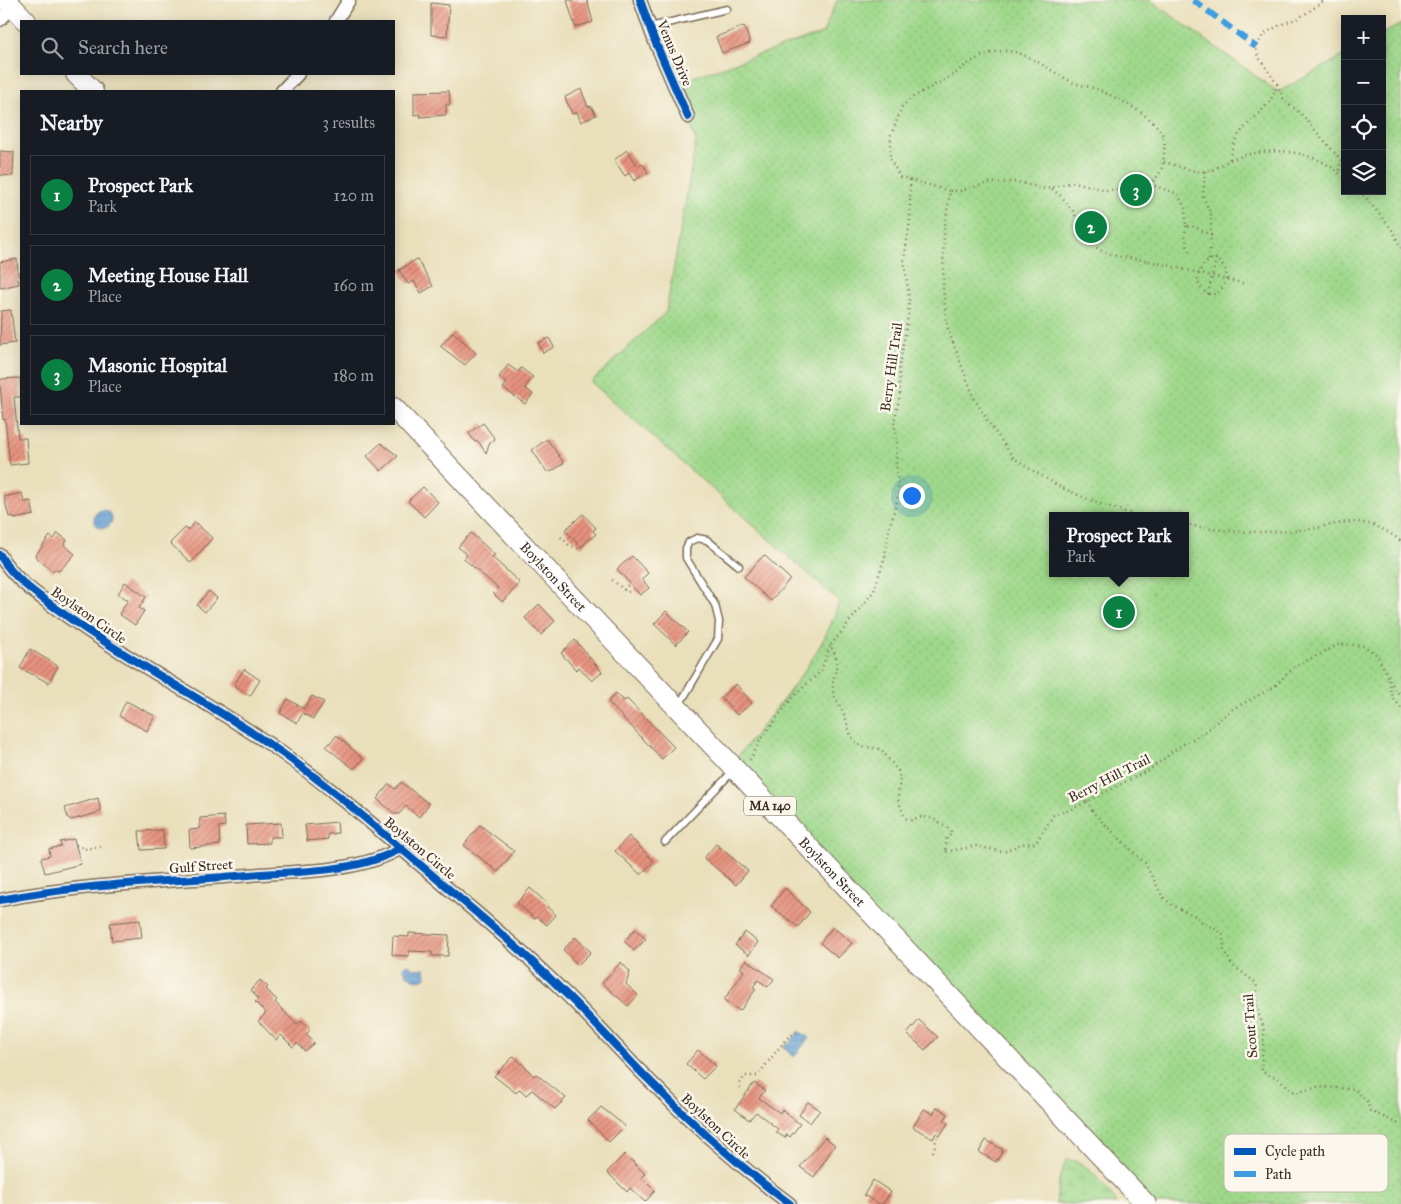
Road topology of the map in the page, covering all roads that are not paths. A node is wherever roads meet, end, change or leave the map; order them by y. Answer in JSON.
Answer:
{"nodes":[{"id":1,"x":348,"y":0,"type":"edge"},
{"id":2,"x":640,"y":0,"type":"edge"},
{"id":3,"x":6,"y":9,"type":"edge"},
{"id":4,"x":727,"y":9,"type":"dead end"},
{"id":5,"x":24,"y":20,"type":"edge"},
{"id":6,"x":337,"y":20,"type":"edge"},
{"id":7,"x":650,"y":27,"type":"junction"},
{"id":8,"x":77,"y":75,"type":"edge"},
{"id":9,"x":297,"y":75,"type":"edge"},
{"id":10,"x":92,"y":90,"type":"edge"},
{"id":11,"x":283,"y":90,"type":"edge"},
{"id":12,"x":688,"y":117,"type":"dead end"},
{"id":13,"x":395,"y":409,"type":"edge"},
{"id":14,"x":0,"y":555,"type":"edge"},
{"id":15,"x":739,"y":566,"type":"dead end"},
{"id":16,"x":678,"y":708,"type":"junction"},
{"id":17,"x":738,"y":772,"type":"junction"},
{"id":18,"x":665,"y":842,"type":"dead end"},
{"id":19,"x":401,"y":848,"type":"junction"},
{"id":20,"x":0,"y":900,"type":"edge"},
{"id":21,"x":790,"y":1204,"type":"edge"},
{"id":22,"x":1146,"y":1204,"type":"edge"}],
"edges":[{"from":1,"to":6,"type":"street"},
{"from":2,"to":7,"type":"street","name":"Venus Drive"},
{"from":3,"to":5,"type":"main road"},
{"from":4,"to":7,"type":"lane"},
{"from":7,"to":12,"type":"street","name":"Venus Drive"},
{"from":8,"to":10,"type":"main road"},
{"from":9,"to":11,"type":"street"},
{"from":13,"to":16,"type":"main road","name":"Boylston Street","number":"MA 140"},
{"from":14,"to":19,"type":"street","name":"Boylston Circle"},
{"from":15,"to":16,"type":"lane"},
{"from":16,"to":17,"type":"main road","name":"Boylston Street","number":"MA 140"},
{"from":17,"to":18,"type":"lane"},
{"from":17,"to":22,"type":"main road","name":"Boylston Street","number":"MA 140"},
{"from":19,"to":20,"type":"street","name":"Gulf Street"},
{"from":19,"to":21,"type":"street","name":"Boylston Circle"}]}
